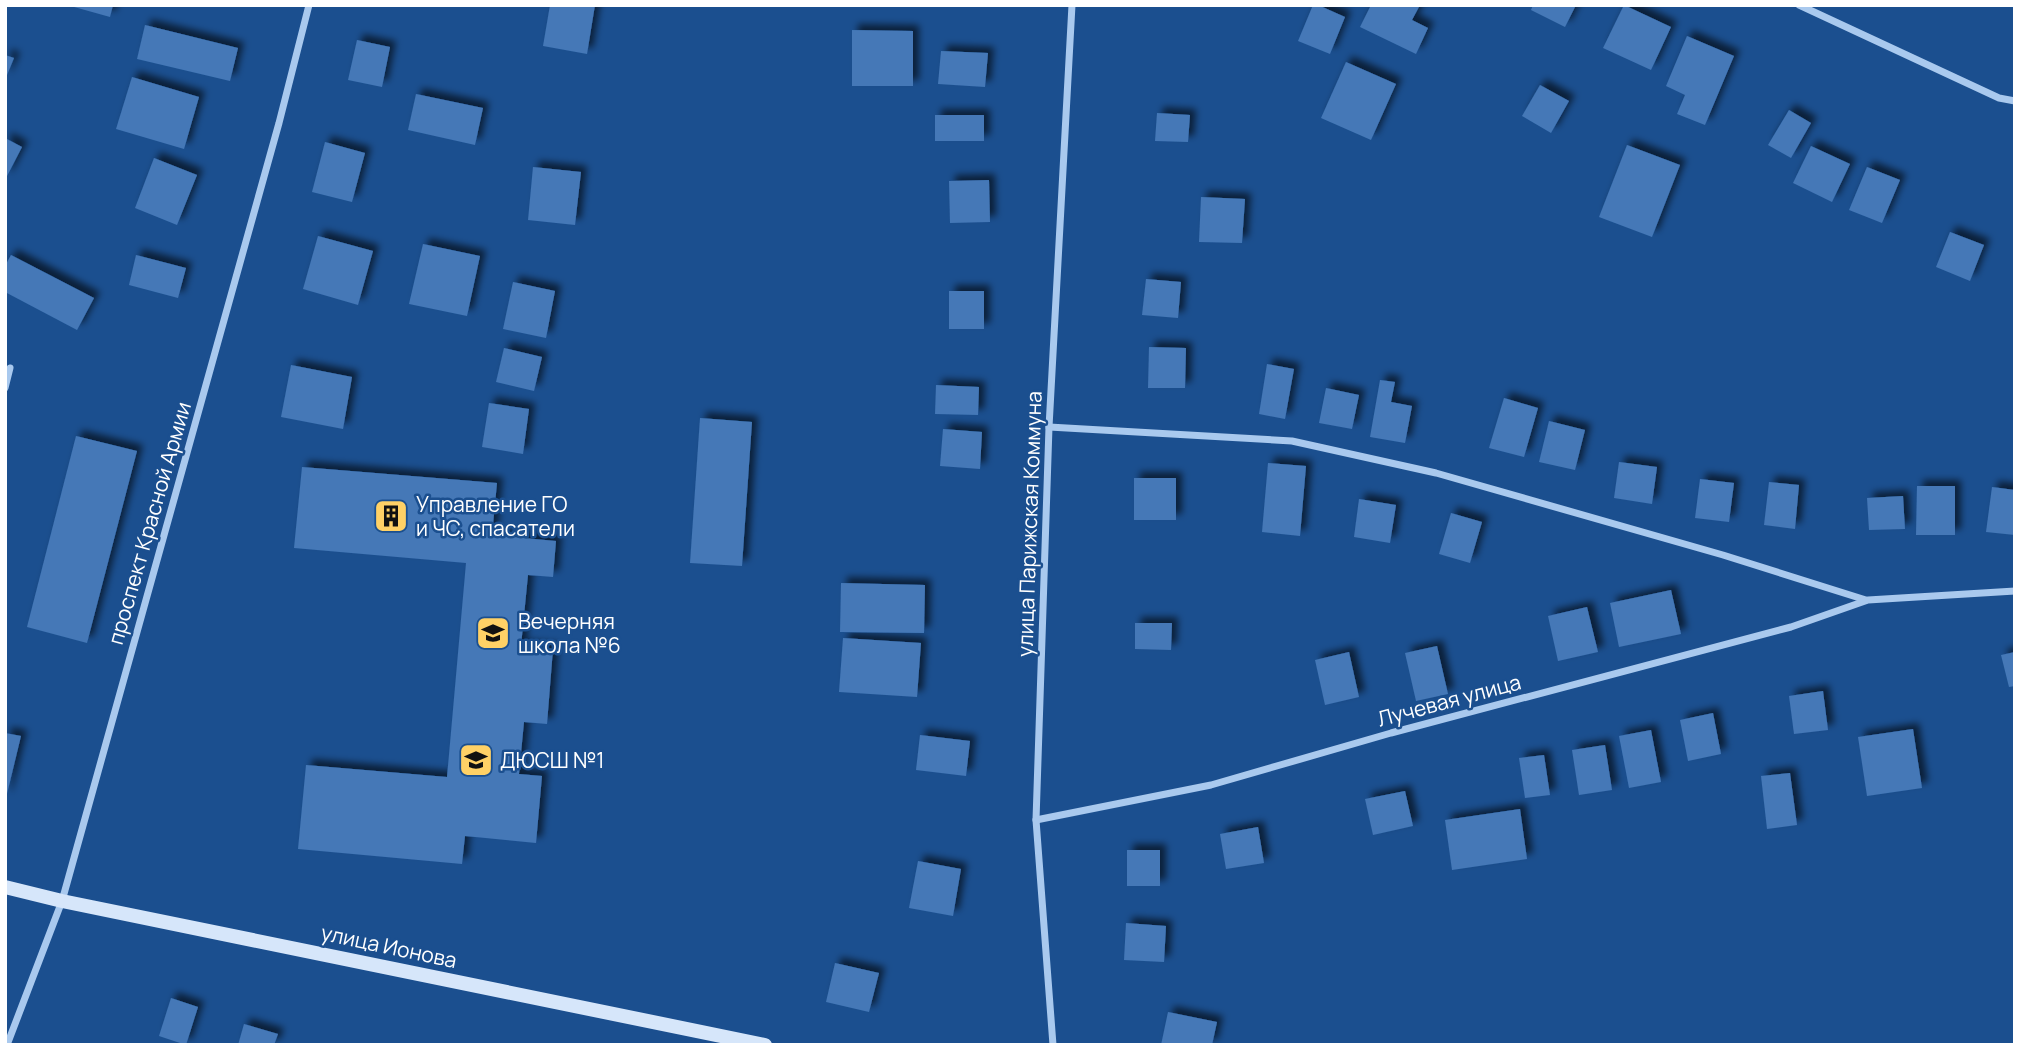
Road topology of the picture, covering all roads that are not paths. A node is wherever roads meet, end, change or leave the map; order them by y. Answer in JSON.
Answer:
{"nodes":[{"id":1,"x":309,"y":5,"type":"edge"},
{"id":2,"x":1072,"y":5,"type":"edge"},
{"id":3,"x":1799,"y":5,"type":"edge"},
{"id":4,"x":2015,"y":101,"type":"edge"},
{"id":5,"x":10,"y":368,"type":"dead end"},
{"id":6,"x":5,"y":388,"type":"edge"},
{"id":7,"x":1049,"y":427,"type":"junction"},
{"id":8,"x":2015,"y":591,"type":"edge"},
{"id":9,"x":1868,"y":600,"type":"junction"},
{"id":10,"x":1036,"y":820,"type":"junction"},
{"id":11,"x":5,"y":887,"type":"edge"},
{"id":12,"x":62,"y":901,"type":"junction"},
{"id":13,"x":8,"y":1045,"type":"edge"},
{"id":14,"x":765,"y":1045,"type":"edge"},
{"id":15,"x":1053,"y":1045,"type":"edge"}],
"edges":[{"from":1,"to":12,"type":"street","name":"проспект Красной Армии"},
{"from":2,"to":7,"type":"street","name":"улица Парижская Коммуна"},
{"from":3,"to":4,"type":"street"},
{"from":5,"to":6,"type":"street"},
{"from":7,"to":9,"type":"street","name":"Лучевая улица"},
{"from":7,"to":10,"type":"street","name":"улица Парижская Коммуна"},
{"from":8,"to":9,"type":"street","name":"Лучевая улица"},
{"from":9,"to":10,"type":"street","name":"Лучевая улица"},
{"from":10,"to":15,"type":"street","name":"улица Парижская Коммуна"},
{"from":11,"to":12,"type":"main road","name":"улица Ионова"},
{"from":12,"to":13,"type":"street","name":"проспект Красной Армии"},
{"from":12,"to":14,"type":"main road","name":"улица Ионова"}]}
